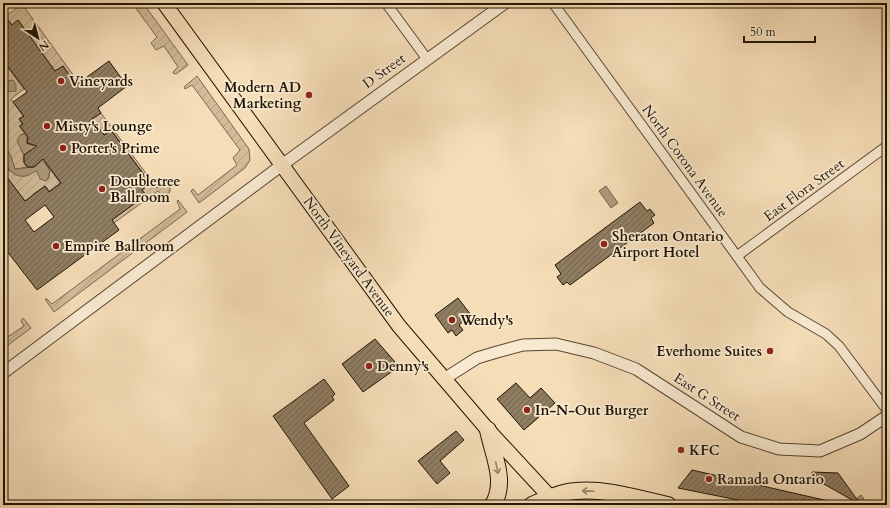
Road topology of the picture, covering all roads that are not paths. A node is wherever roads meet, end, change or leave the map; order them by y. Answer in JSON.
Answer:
{"nodes":[{"id":1,"x":164,"y":3,"type":"edge"},
{"id":2,"x":386,"y":3,"type":"edge"},
{"id":3,"x":505,"y":3,"type":"edge"},
{"id":4,"x":553,"y":3,"type":"edge"},
{"id":5,"x":427,"y":59,"type":"junction"},
{"id":6,"x":887,"y":146,"type":"edge"},
{"id":7,"x":282,"y":165,"type":"junction"},
{"id":8,"x":737,"y":256,"type":"junction"},
{"id":9,"x":3,"y":373,"type":"edge"},
{"id":10,"x":444,"y":379,"type":"junction"},
{"id":11,"x":887,"y":410,"type":"edge"},
{"id":12,"x":887,"y":416,"type":"edge"},
{"id":13,"x":488,"y":430,"type":"junction"},
{"id":14,"x":554,"y":502,"type":"edge"},
{"id":15,"x":493,"y":505,"type":"edge"},
{"id":16,"x":532,"y":505,"type":"edge"},
{"id":17,"x":668,"y":505,"type":"edge"}],
"edges":[{"from":1,"to":7,"type":"main road","name":"North Vineyard Avenue"},
{"from":2,"to":5,"type":"street"},
{"from":3,"to":5,"type":"street","name":"D Street"},
{"from":4,"to":8,"type":"street","name":"North Corona Avenue"},
{"from":5,"to":7,"type":"street","name":"D Street"},
{"from":6,"to":8,"type":"street","name":"East Flora Street"},
{"from":7,"to":9,"type":"street","name":"D Street"},
{"from":7,"to":10,"type":"main road","name":"North Vineyard Avenue"},
{"from":8,"to":11,"type":"street","name":"North Corona Avenue"},
{"from":10,"to":12,"type":"street","name":"East G Street"},
{"from":10,"to":13,"type":"main road","name":"North Vineyard Avenue"},
{"from":13,"to":14,"type":"main road","name":"North Vineyard Avenue"},
{"from":13,"to":15,"type":"highway","one_way":true},
{"from":14,"to":16,"type":"highway"},
{"from":17,"to":14,"type":"highway","one_way":true}]}
